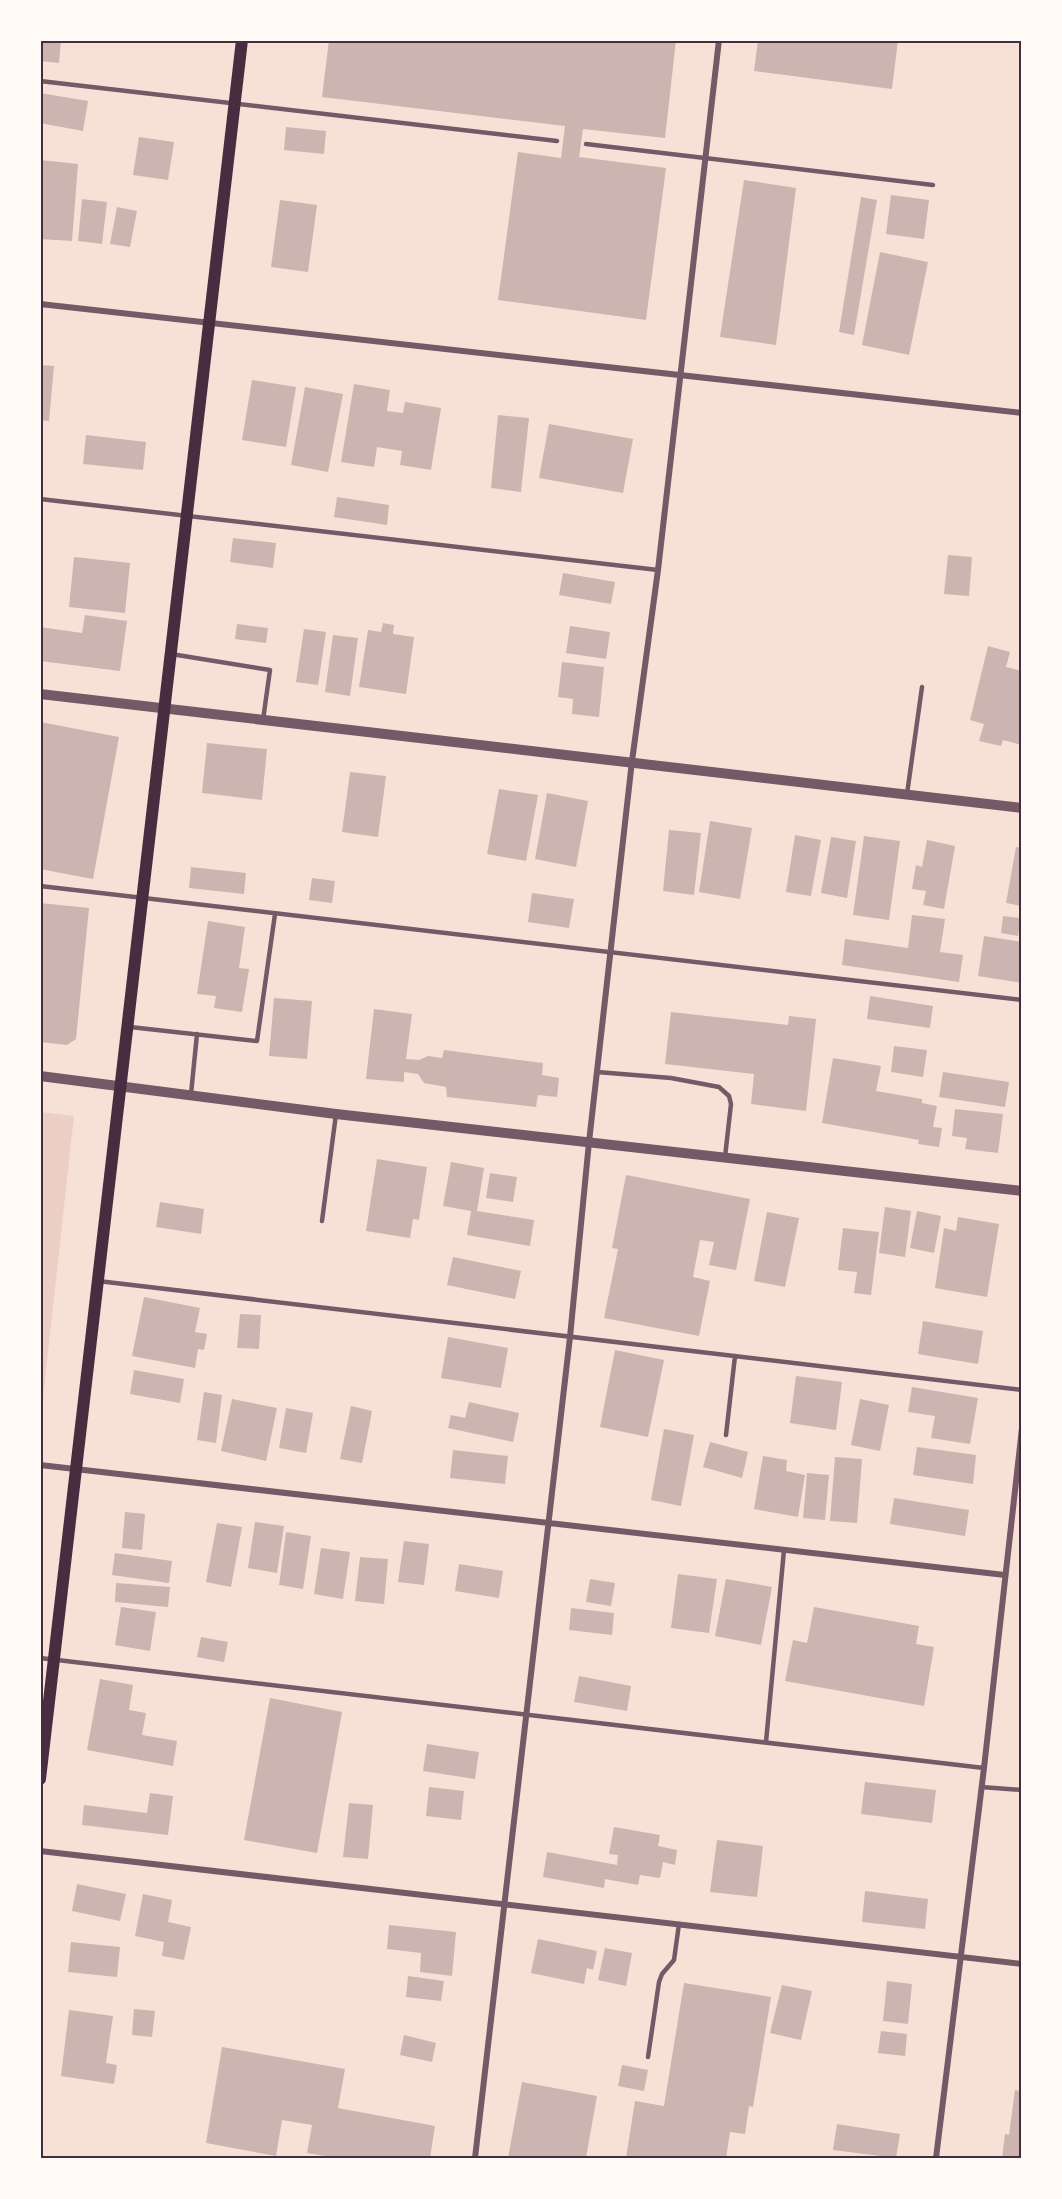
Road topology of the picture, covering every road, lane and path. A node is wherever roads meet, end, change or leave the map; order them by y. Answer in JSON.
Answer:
{"nodes":[{"id":1,"x":242,"y":40,"type":"edge"},
{"id":2,"x":719,"y":40,"type":"edge"},
{"id":3,"x":40,"y":81,"type":"edge"},
{"id":4,"x":235,"y":104,"type":"junction"},
{"id":5,"x":557,"y":141,"type":"dead end"},
{"id":6,"x":586,"y":144,"type":"dead end"},
{"id":7,"x":705,"y":159,"type":"junction"},
{"id":8,"x":933,"y":185,"type":"dead end"},
{"id":9,"x":40,"y":304,"type":"edge"},
{"id":10,"x":209,"y":324,"type":"junction"},
{"id":11,"x":680,"y":374,"type":"junction"},
{"id":12,"x":1022,"y":412,"type":"edge"},
{"id":13,"x":40,"y":499,"type":"edge"},
{"id":14,"x":187,"y":516,"type":"junction"},
{"id":15,"x":658,"y":570,"type":"junction"},
{"id":16,"x":171,"y":654,"type":"junction"},
{"id":17,"x":922,"y":687,"type":"dead end"},
{"id":18,"x":40,"y":694,"type":"edge"},
{"id":19,"x":164,"y":708,"type":"junction"},
{"id":20,"x":262,"y":720,"type":"junction"},
{"id":21,"x":632,"y":761,"type":"junction"},
{"id":22,"x":907,"y":794,"type":"junction"},
{"id":23,"x":1022,"y":808,"type":"edge"},
{"id":24,"x":40,"y":886,"type":"edge"},
{"id":25,"x":142,"y":898,"type":"junction"},
{"id":26,"x":275,"y":914,"type":"junction"},
{"id":27,"x":610,"y":953,"type":"junction"},
{"id":28,"x":1022,"y":1000,"type":"edge"},
{"id":29,"x":127,"y":1027,"type":"junction"},
{"id":30,"x":197,"y":1034,"type":"junction"},
{"id":31,"x":597,"y":1072,"type":"junction"},
{"id":32,"x":40,"y":1076,"type":"edge"},
{"id":33,"x":121,"y":1085,"type":"junction"},
{"id":34,"x":191,"y":1094,"type":"junction"},
{"id":35,"x":336,"y":1114,"type":"junction"},
{"id":36,"x":589,"y":1142,"type":"junction"},
{"id":37,"x":725,"y":1157,"type":"junction"},
{"id":38,"x":1022,"y":1191,"type":"edge"},
{"id":39,"x":322,"y":1221,"type":"dead end"},
{"id":40,"x":98,"y":1281,"type":"junction"},
{"id":41,"x":570,"y":1337,"type":"junction"},
{"id":42,"x":735,"y":1356,"type":"junction"},
{"id":43,"x":1022,"y":1390,"type":"edge"},
{"id":44,"x":1022,"y":1428,"type":"edge"},
{"id":45,"x":726,"y":1436,"type":"dead end"},
{"id":46,"x":40,"y":1465,"type":"edge"},
{"id":47,"x":77,"y":1470,"type":"junction"},
{"id":48,"x":548,"y":1524,"type":"junction"},
{"id":49,"x":784,"y":1550,"type":"junction"},
{"id":50,"x":1005,"y":1575,"type":"junction"},
{"id":51,"x":40,"y":1658,"type":"edge"},
{"id":52,"x":54,"y":1660,"type":"junction"},
{"id":53,"x":526,"y":1715,"type":"junction"},
{"id":54,"x":766,"y":1742,"type":"junction"},
{"id":55,"x":984,"y":1768,"type":"junction"},
{"id":56,"x":40,"y":1779,"type":"edge"},
{"id":57,"x":981,"y":1787,"type":"junction"},
{"id":58,"x":1022,"y":1790,"type":"edge"},
{"id":59,"x":40,"y":1851,"type":"edge"},
{"id":60,"x":504,"y":1904,"type":"junction"},
{"id":61,"x":679,"y":1924,"type":"junction"},
{"id":62,"x":960,"y":1956,"type":"junction"},
{"id":63,"x":1022,"y":1965,"type":"edge"},
{"id":64,"x":648,"y":2057,"type":"dead end"},
{"id":65,"x":475,"y":2158,"type":"edge"},
{"id":66,"x":936,"y":2158,"type":"edge"}],
"edges":[{"from":1,"to":4,"type":"main road"},
{"from":2,"to":7,"type":"street"},
{"from":3,"to":4,"type":"lane"},
{"from":4,"to":5,"type":"lane"},
{"from":4,"to":10,"type":"main road"},
{"from":6,"to":7,"type":"lane"},
{"from":7,"to":8,"type":"lane"},
{"from":7,"to":11,"type":"street"},
{"from":9,"to":10,"type":"street"},
{"from":10,"to":11,"type":"street"},
{"from":10,"to":14,"type":"main road"},
{"from":11,"to":12,"type":"street"},
{"from":11,"to":15,"type":"street"},
{"from":13,"to":14,"type":"lane"},
{"from":14,"to":15,"type":"lane"},
{"from":14,"to":16,"type":"main road"},
{"from":15,"to":21,"type":"street"},
{"from":16,"to":19,"type":"main road"},
{"from":16,"to":20,"type":"lane"},
{"from":17,"to":22,"type":"lane"},
{"from":18,"to":19,"type":"street"},
{"from":19,"to":20,"type":"street"},
{"from":19,"to":25,"type":"main road"},
{"from":20,"to":21,"type":"street"},
{"from":21,"to":22,"type":"street"},
{"from":21,"to":27,"type":"street"},
{"from":22,"to":23,"type":"street"},
{"from":24,"to":25,"type":"lane"},
{"from":25,"to":26,"type":"lane"},
{"from":25,"to":29,"type":"main road"},
{"from":26,"to":27,"type":"lane"},
{"from":26,"to":30,"type":"lane"},
{"from":27,"to":28,"type":"lane"},
{"from":27,"to":31,"type":"street"},
{"from":29,"to":30,"type":"lane"},
{"from":29,"to":33,"type":"main road"},
{"from":30,"to":34,"type":"lane"},
{"from":31,"to":36,"type":"street"},
{"from":31,"to":37,"type":"lane"},
{"from":32,"to":33,"type":"street"},
{"from":33,"to":34,"type":"street"},
{"from":33,"to":40,"type":"main road"},
{"from":34,"to":35,"type":"street"},
{"from":35,"to":36,"type":"street"},
{"from":35,"to":39,"type":"lane"},
{"from":36,"to":37,"type":"street"},
{"from":36,"to":41,"type":"street"},
{"from":37,"to":38,"type":"street"},
{"from":40,"to":41,"type":"lane"},
{"from":40,"to":47,"type":"main road"},
{"from":41,"to":42,"type":"lane"},
{"from":41,"to":48,"type":"street"},
{"from":42,"to":43,"type":"lane"},
{"from":42,"to":45,"type":"lane"},
{"from":44,"to":50,"type":"street"},
{"from":46,"to":47,"type":"street"},
{"from":47,"to":48,"type":"street"},
{"from":47,"to":52,"type":"main road"},
{"from":48,"to":49,"type":"street"},
{"from":48,"to":53,"type":"street"},
{"from":49,"to":50,"type":"street"},
{"from":49,"to":54,"type":"lane"},
{"from":50,"to":55,"type":"street"},
{"from":51,"to":52,"type":"lane"},
{"from":52,"to":53,"type":"lane"},
{"from":52,"to":56,"type":"main road"},
{"from":53,"to":54,"type":"lane"},
{"from":53,"to":60,"type":"street"},
{"from":54,"to":55,"type":"lane"},
{"from":55,"to":57,"type":"street"},
{"from":57,"to":58,"type":"lane"},
{"from":57,"to":62,"type":"street"},
{"from":59,"to":60,"type":"street"},
{"from":60,"to":61,"type":"street"},
{"from":60,"to":65,"type":"street"},
{"from":61,"to":62,"type":"street"},
{"from":61,"to":64,"type":"lane"},
{"from":62,"to":63,"type":"street"},
{"from":62,"to":66,"type":"street"}]}
